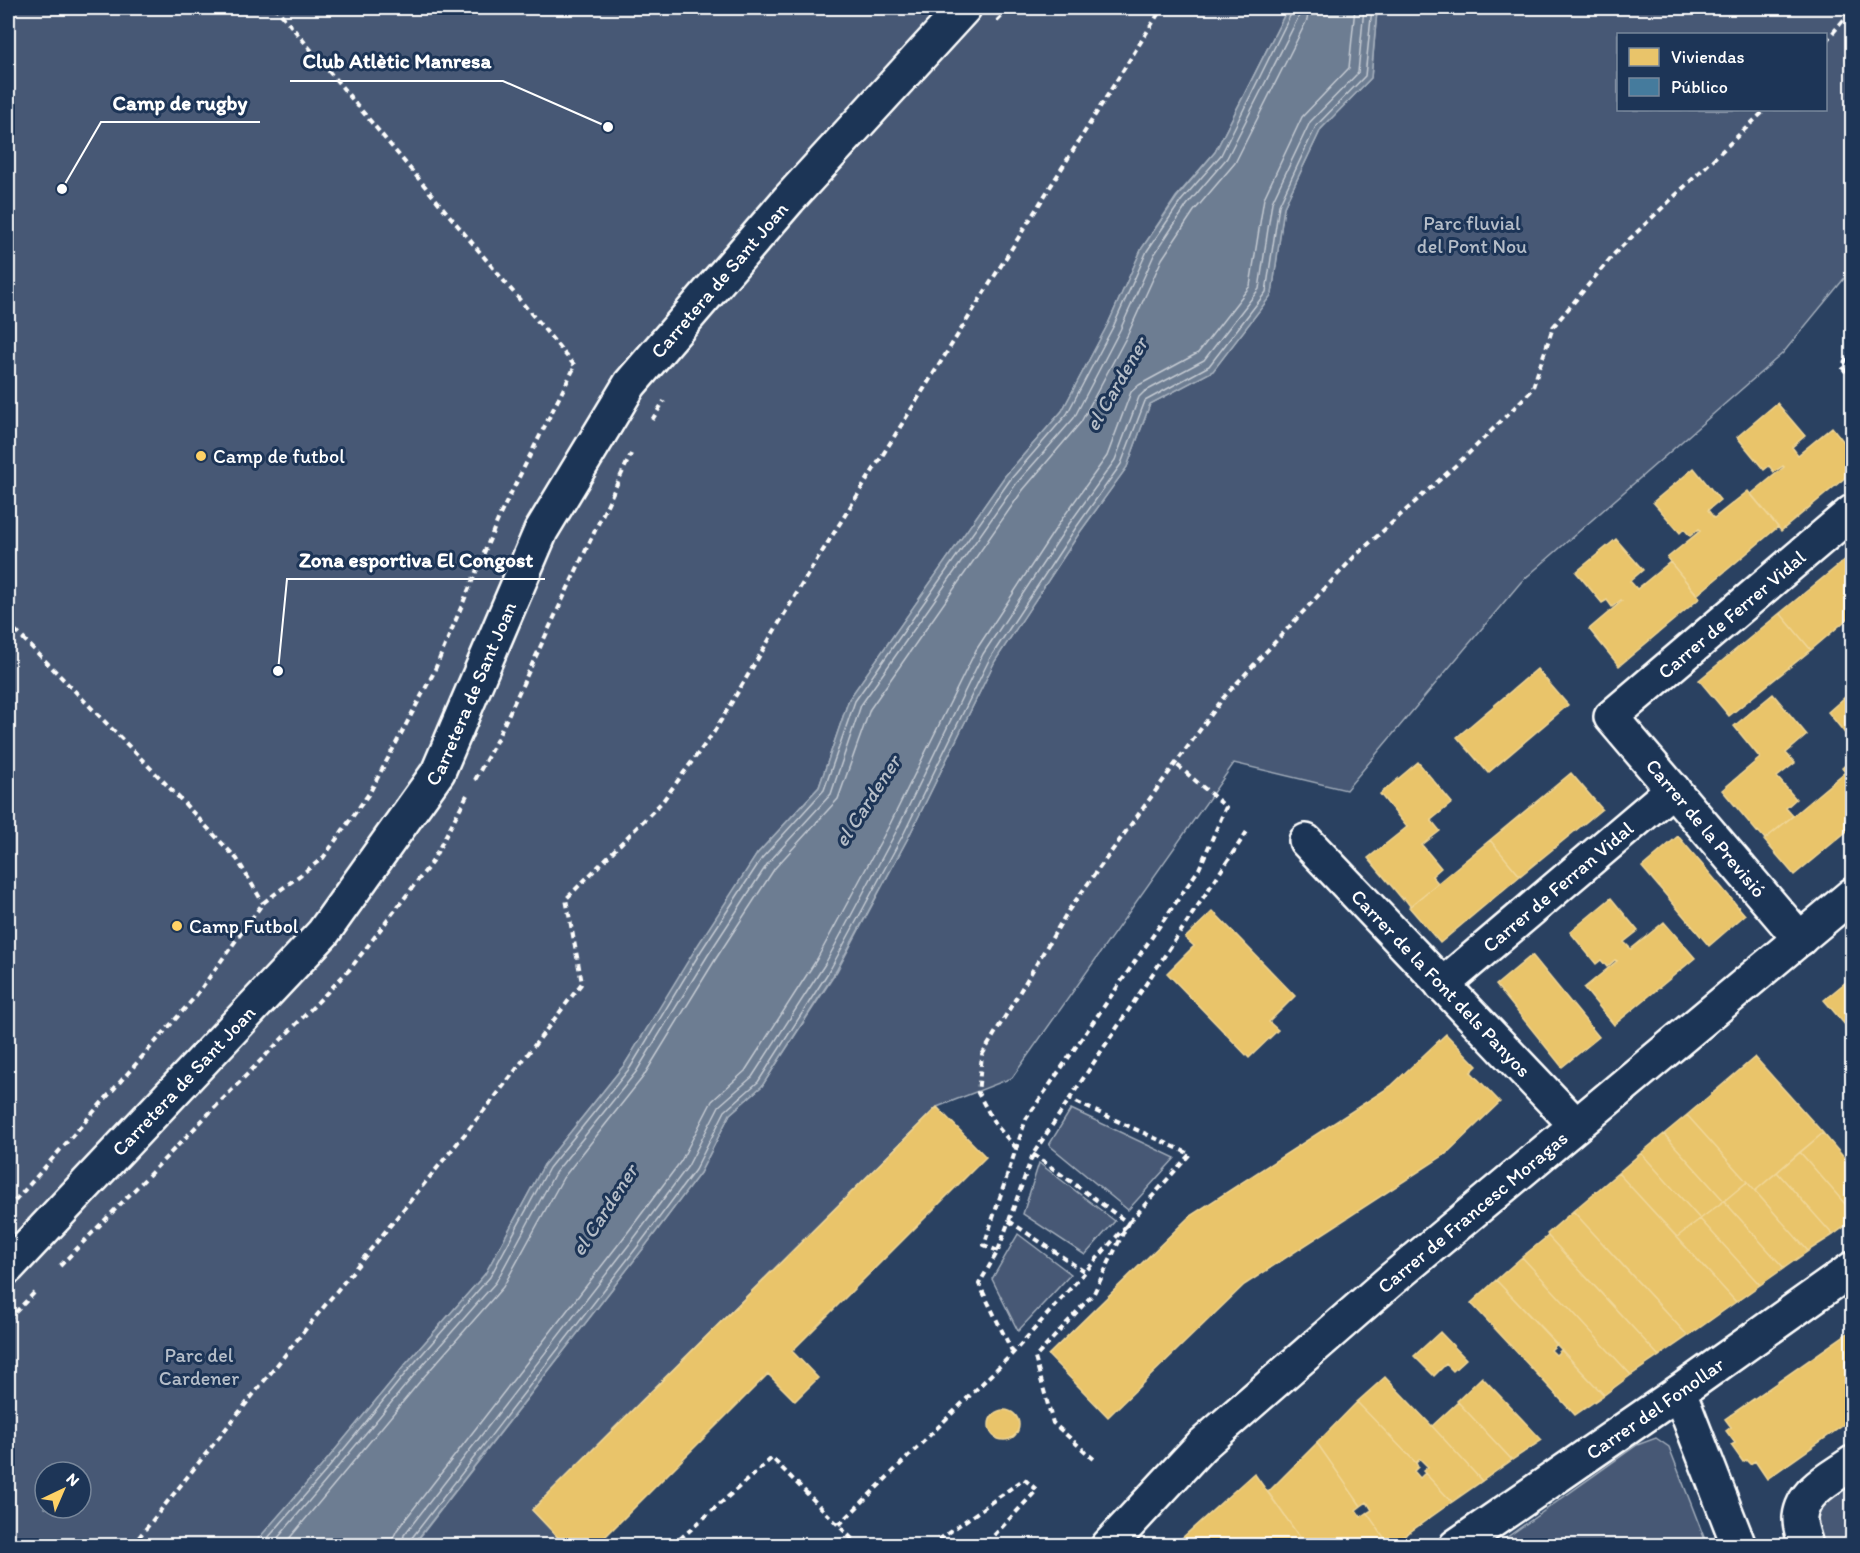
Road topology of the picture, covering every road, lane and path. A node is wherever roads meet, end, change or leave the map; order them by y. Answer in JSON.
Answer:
{"nodes":[{"id":1,"x":276,"y":8,"type":"edge"},
{"id":2,"x":964,"y":8,"type":"edge"},
{"id":3,"x":1162,"y":8,"type":"edge"},
{"id":4,"x":1852,"y":9,"type":"edge"},
{"id":5,"x":1827,"y":40,"type":"edge"},
{"id":6,"x":1764,"y":111,"type":"edge"},
{"id":7,"x":1852,"y":349,"type":"edge"},
{"id":8,"x":1852,"y":380,"type":"edge"},
{"id":9,"x":1852,"y":512,"type":"edge"},
{"id":10,"x":8,"y":623,"type":"edge"},
{"id":11,"x":1611,"y":717,"type":"joint"},
{"id":12,"x":1176,"y":764,"type":"junction"},
{"id":13,"x":1672,"y":789,"type":"junction"},
{"id":14,"x":1248,"y":830,"type":"dead end"},
{"id":15,"x":1306,"y":841,"type":"dead end"},
{"id":16,"x":1852,"y":895,"type":"edge"},
{"id":17,"x":263,"y":903,"type":"junction"},
{"id":18,"x":1800,"y":939,"type":"junction"},
{"id":19,"x":1442,"y":985,"type":"junction"},
{"id":20,"x":1069,"y":1099,"type":"junction"},
{"id":21,"x":1576,"y":1125,"type":"junction"},
{"id":22,"x":1016,"y":1148,"type":"junction"},
{"id":23,"x":1033,"y":1154,"type":"junction"},
{"id":24,"x":8,"y":1209,"type":"edge"},
{"id":25,"x":1009,"y":1221,"type":"junction"},
{"id":26,"x":1128,"y":1223,"type":"junction"},
{"id":27,"x":998,"y":1251,"type":"junction"},
{"id":28,"x":8,"y":1267,"type":"edge"},
{"id":29,"x":1852,"y":1269,"type":"edge"},
{"id":30,"x":1084,"y":1272,"type":"junction"},
{"id":31,"x":1013,"y":1353,"type":"junction"},
{"id":32,"x":1679,"y":1392,"type":"junction"},
{"id":33,"x":1096,"y":1461,"type":"dead end"},
{"id":34,"x":1852,"y":1463,"type":"edge"},
{"id":35,"x":839,"y":1525,"type":"junction"},
{"id":36,"x":132,"y":1545,"type":"edge"},
{"id":37,"x":672,"y":1545,"type":"edge"},
{"id":38,"x":859,"y":1545,"type":"edge"},
{"id":39,"x":930,"y":1545,"type":"edge"},
{"id":40,"x":984,"y":1545,"type":"edge"},
{"id":41,"x":1108,"y":1545,"type":"edge"},
{"id":42,"x":1456,"y":1545,"type":"edge"},
{"id":43,"x":1739,"y":1545,"type":"edge"},
{"id":44,"x":1806,"y":1545,"type":"edge"}],
"edges":[{"from":1,"to":17,"type":"path"},
{"from":2,"to":28,"type":"street","name":"Carretera de Sant Joan"},
{"from":3,"to":36,"type":"path"},
{"from":4,"to":5,"type":"path"},
{"from":6,"to":12,"type":"path"},
{"from":7,"to":8,"type":"path"},
{"from":9,"to":11,"type":"street","name":"Carrer de Ferrer Vidal"},
{"from":10,"to":17,"type":"path"},
{"from":11,"to":13,"type":"street","name":"Carrer de la Previsió"},
{"from":12,"to":22,"type":"path"},
{"from":12,"to":22,"type":"path"},
{"from":13,"to":18,"type":"street","name":"Carrer de la Previsió"},
{"from":13,"to":19,"type":"street","name":"Carrer de Ferran Vidal"},
{"from":14,"to":20,"type":"path"},
{"from":15,"to":19,"type":"street","name":"Carrer de la Font dels Panyos"},
{"from":16,"to":18,"type":"street","name":"Carrer de Francesc Moragas"},
{"from":17,"to":24,"type":"path"},
{"from":18,"to":21,"type":"street","name":"Carrer de Francesc Moragas"},
{"from":19,"to":21,"type":"street","name":"Carrer de la Font dels Panyos"},
{"from":20,"to":23,"type":"path"},
{"from":20,"to":26,"type":"path"},
{"from":21,"to":41,"type":"street","name":"Carrer de Francesc Moragas"},
{"from":22,"to":27,"type":"path"},
{"from":23,"to":25,"type":"path"},
{"from":23,"to":26,"type":"path"},
{"from":25,"to":27,"type":"path"},
{"from":25,"to":30,"type":"path"},
{"from":26,"to":30,"type":"path"},
{"from":26,"to":33,"type":"path"},
{"from":27,"to":31,"type":"path"},
{"from":29,"to":32,"type":"street","name":"Carrer del Fonollar"},
{"from":30,"to":31,"type":"path"},
{"from":31,"to":35,"type":"path"},
{"from":32,"to":42,"type":"street","name":"Carrer del Fonollar"},
{"from":32,"to":43,"type":"street"},
{"from":34,"to":44,"type":"street"},
{"from":35,"to":37,"type":"path"},
{"from":35,"to":38,"type":"path"},
{"from":39,"to":40,"type":"path"}]}
